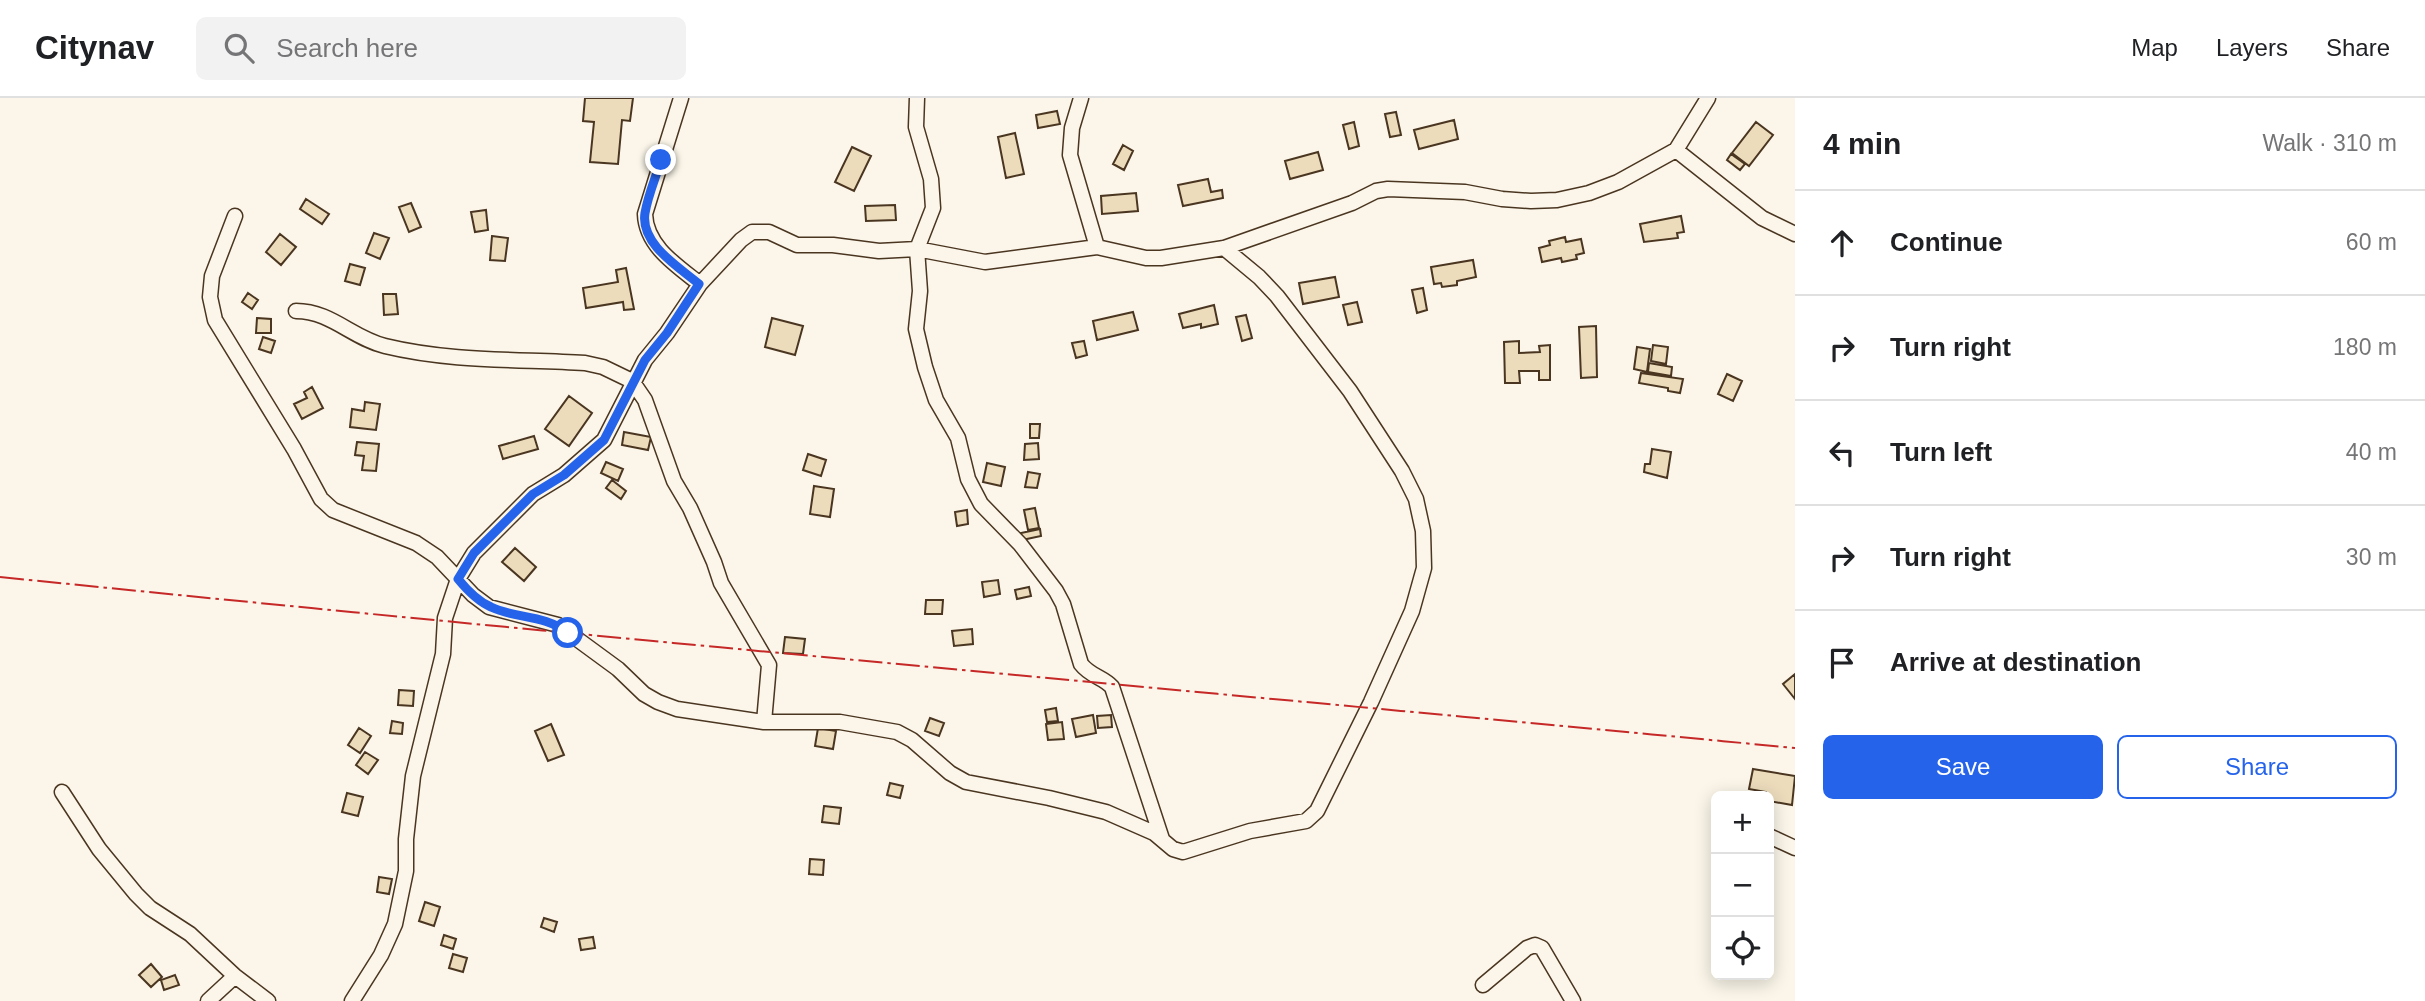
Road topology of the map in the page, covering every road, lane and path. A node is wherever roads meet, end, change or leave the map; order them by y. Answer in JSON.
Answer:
{"nodes":[{"id":1,"x":681,"y":98,"type":"edge"},
{"id":2,"x":917,"y":98,"type":"edge"},
{"id":3,"x":1081,"y":98,"type":"edge"},
{"id":4,"x":1708,"y":98,"type":"edge"},
{"id":5,"x":1676,"y":150,"type":"junction"},
{"id":6,"x":235,"y":216,"type":"dead end"},
{"id":7,"x":1795,"y":234,"type":"edge"},
{"id":8,"x":1097,"y":247,"type":"junction"},
{"id":9,"x":917,"y":248,"type":"junction"},
{"id":10,"x":1224,"y":248,"type":"junction"},
{"id":11,"x":699,"y":284,"type":"junction"},
{"id":12,"x":296,"y":311,"type":"dead end"},
{"id":13,"x":632,"y":381,"type":"junction"},
{"id":14,"x":458,"y":579,"type":"junction"},
{"id":15,"x":764,"y":722,"type":"junction"},
{"id":16,"x":62,"y":792,"type":"dead end"},
{"id":17,"x":1774,"y":838,"type":"edge"},
{"id":18,"x":1162,"y":839,"type":"junction"},
{"id":19,"x":1795,"y":848,"type":"edge"},
{"id":20,"x":235,"y":976,"type":"junction"},
{"id":21,"x":1483,"y":985,"type":"dead end"},
{"id":22,"x":208,"y":1001,"type":"edge"},
{"id":23,"x":268,"y":1001,"type":"edge"},
{"id":24,"x":352,"y":1001,"type":"edge"},
{"id":25,"x":1573,"y":1001,"type":"edge"}],
"edges":[{"from":1,"to":11,"type":"street"},
{"from":2,"to":9,"type":"street"},
{"from":3,"to":8,"type":"street"},
{"from":4,"to":5,"type":"street"},
{"from":5,"to":7,"type":"street"},
{"from":5,"to":10,"type":"street"},
{"from":6,"to":14,"type":"street"},
{"from":8,"to":9,"type":"street"},
{"from":8,"to":10,"type":"street"},
{"from":9,"to":11,"type":"street"},
{"from":9,"to":18,"type":"street"},
{"from":10,"to":18,"type":"street"},
{"from":11,"to":13,"type":"street"},
{"from":12,"to":13,"type":"street"},
{"from":13,"to":14,"type":"street"},
{"from":13,"to":15,"type":"street"},
{"from":14,"to":15,"type":"street"},
{"from":14,"to":24,"type":"street"},
{"from":15,"to":18,"type":"street"},
{"from":16,"to":20,"type":"street"},
{"from":17,"to":19,"type":"street"},
{"from":20,"to":22,"type":"street"},
{"from":20,"to":23,"type":"street"},
{"from":21,"to":25,"type":"street"}]}
